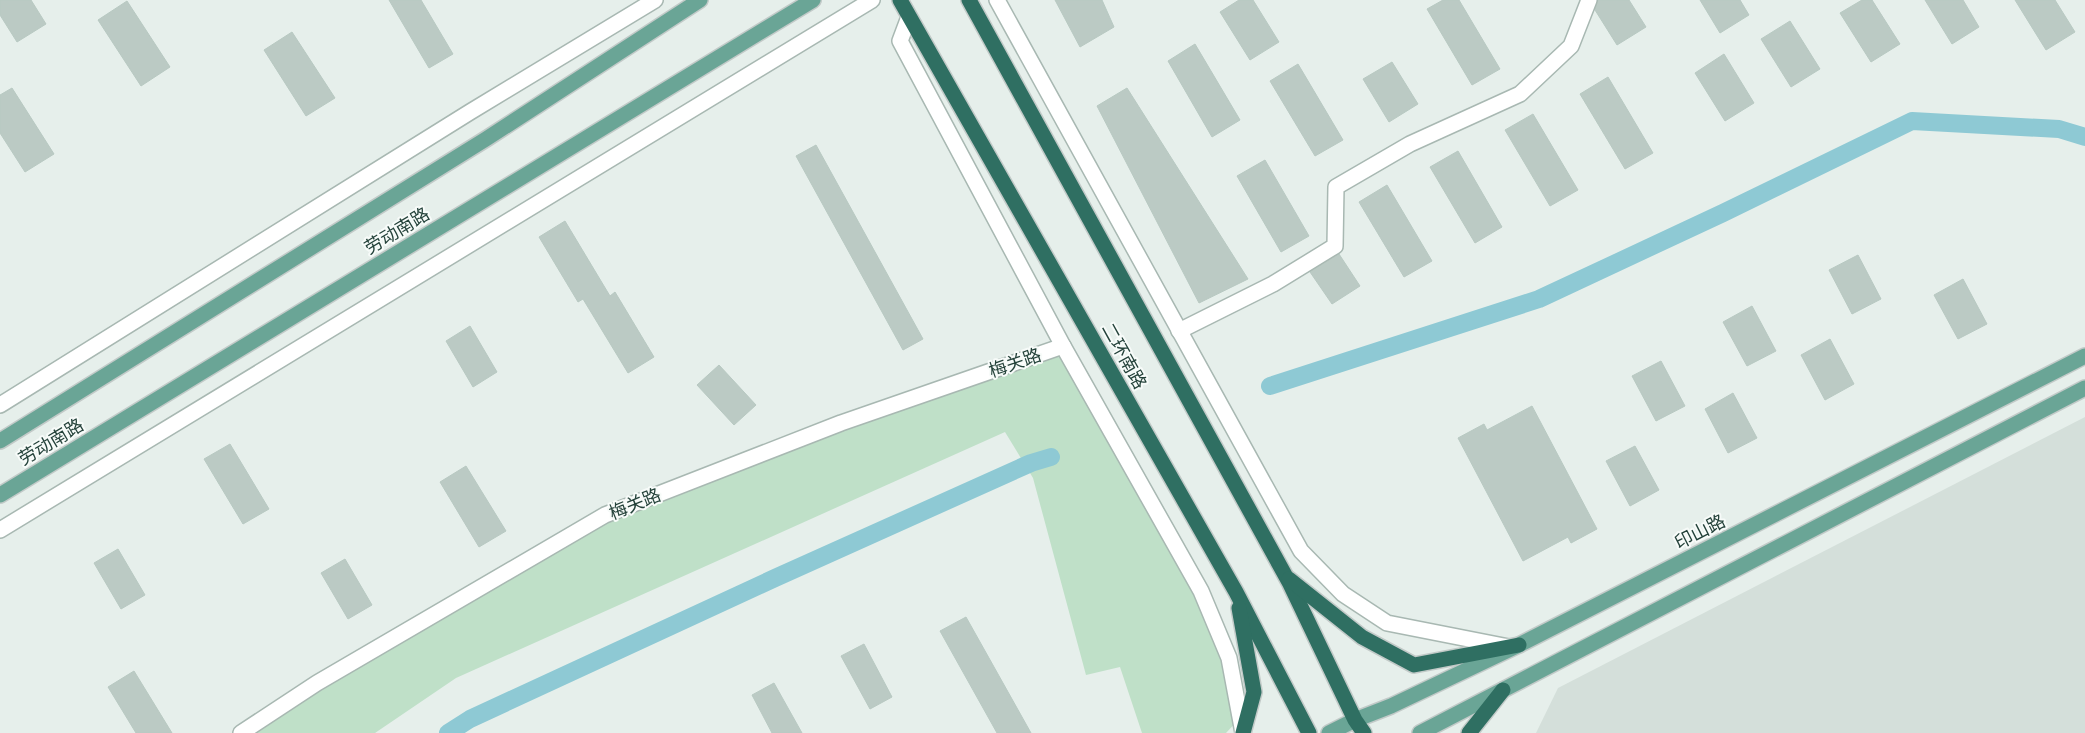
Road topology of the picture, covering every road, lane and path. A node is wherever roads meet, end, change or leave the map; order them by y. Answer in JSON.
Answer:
{"nodes":[{"id":1,"x":655,"y":0,"type":"edge"},
{"id":2,"x":700,"y":0,"type":"edge"},
{"id":3,"x":813,"y":0,"type":"edge"},
{"id":4,"x":872,"y":0,"type":"edge"},
{"id":5,"x":900,"y":0,"type":"edge"},
{"id":6,"x":969,"y":0,"type":"edge"},
{"id":7,"x":997,"y":0,"type":"edge"},
{"id":8,"x":1589,"y":0,"type":"edge"},
{"id":9,"x":909,"y":17,"type":"junction"},
{"id":10,"x":1179,"y":331,"type":"junction"},
{"id":11,"x":1063,"y":346,"type":"junction"},
{"id":12,"x":2085,"y":356,"type":"edge"},
{"id":13,"x":2085,"y":388,"type":"edge"},
{"id":14,"x":0,"y":405,"type":"edge"},
{"id":15,"x":0,"y":441,"type":"edge"},
{"id":16,"x":0,"y":495,"type":"edge"},
{"id":17,"x":0,"y":530,"type":"edge"},
{"id":18,"x":1284,"y":575,"type":"junction"},
{"id":19,"x":1236,"y":592,"type":"junction"},
{"id":20,"x":1515,"y":646,"type":"junction"},
{"id":21,"x":1502,"y":690,"type":"junction"},
{"id":22,"x":1355,"y":720,"type":"junction"},
{"id":23,"x":241,"y":733,"type":"edge"},
{"id":24,"x":1243,"y":733,"type":"edge"},
{"id":25,"x":1309,"y":733,"type":"edge"},
{"id":26,"x":1329,"y":733,"type":"edge"},
{"id":27,"x":1364,"y":733,"type":"edge"},
{"id":28,"x":1420,"y":733,"type":"edge"},
{"id":29,"x":1469,"y":733,"type":"edge"}],
"edges":[{"from":1,"to":14,"type":"street"},
{"from":2,"to":15,"type":"main road","name":"劳动南路"},
{"from":3,"to":16,"type":"main road","name":"劳动南路"},
{"from":4,"to":17,"type":"street"},
{"from":5,"to":9,"type":"highway","name":"二环南路"},
{"from":6,"to":18,"type":"highway","name":"二环南路"},
{"from":7,"to":10,"type":"street"},
{"from":8,"to":10,"type":"street"},
{"from":9,"to":11,"type":"street"},
{"from":9,"to":19,"type":"highway","name":"二环南路"},
{"from":10,"to":20,"type":"street"},
{"from":11,"to":23,"type":"street","name":"梅关路"},
{"from":11,"to":24,"type":"street"},
{"from":12,"to":20,"type":"main road","name":"印山路"},
{"from":13,"to":21,"type":"main road"},
{"from":18,"to":20,"type":"highway"},
{"from":18,"to":22,"type":"highway","name":"二环南路"},
{"from":19,"to":24,"type":"highway"},
{"from":19,"to":25,"type":"highway","name":"二环南路"},
{"from":20,"to":22,"type":"main road","name":"印山路"},
{"from":21,"to":28,"type":"main road"},
{"from":21,"to":29,"type":"highway"},
{"from":22,"to":26,"type":"main road","name":"印山路"},
{"from":22,"to":27,"type":"highway","name":"二环南路"}]}
